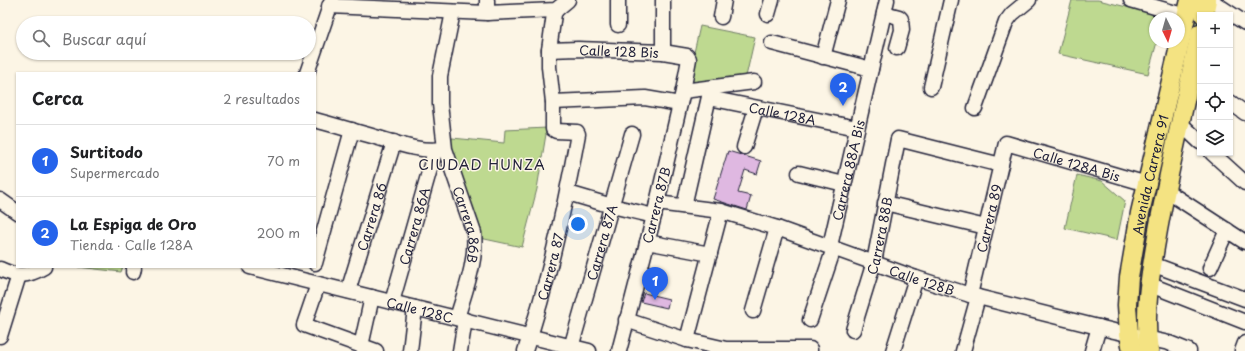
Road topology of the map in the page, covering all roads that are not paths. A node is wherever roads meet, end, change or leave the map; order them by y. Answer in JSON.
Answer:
{"nodes":[{"id":1,"x":568,"y":0,"type":"edge"},
{"id":2,"x":663,"y":0,"type":"edge"},
{"id":3,"x":724,"y":0,"type":"edge"},
{"id":4,"x":772,"y":0,"type":"edge"},
{"id":5,"x":838,"y":0,"type":"edge"},
{"id":6,"x":951,"y":0,"type":"edge"},
{"id":7,"x":1029,"y":0,"type":"edge"},
{"id":8,"x":1131,"y":0,"type":"edge"},
{"id":9,"x":1209,"y":0,"type":"edge"},
{"id":10,"x":330,"y":3,"type":"edge"},
{"id":11,"x":1154,"y":3,"type":"edge"},
{"id":12,"x":618,"y":5,"type":"edge"},
{"id":13,"x":886,"y":6,"type":"edge"},
{"id":14,"x":487,"y":7,"type":"edge"},
{"id":15,"x":1188,"y":8,"type":"edge"},
{"id":16,"x":556,"y":10,"type":"junction"},
{"id":17,"x":453,"y":12,"type":"junction"},
{"id":18,"x":1205,"y":12,"type":"edge"},
{"id":19,"x":768,"y":14,"type":"dead end"},
{"id":20,"x":721,"y":17,"type":"dead end"},
{"id":21,"x":1245,"y":23,"type":"edge"},
{"id":22,"x":618,"y":25,"type":"dead end"},
{"id":23,"x":772,"y":43,"type":"dead end"},
{"id":24,"x":316,"y":46,"type":"edge"},
{"id":25,"x":897,"y":48,"type":"dead end"},
{"id":26,"x":1199,"y":48,"type":"edge"},
{"id":27,"x":549,"y":50,"type":"junction"},
{"id":28,"x":663,"y":52,"type":"junction"},
{"id":29,"x":823,"y":56,"type":"junction"},
{"id":30,"x":688,"y":58,"type":"joint"},
{"id":31,"x":311,"y":60,"type":"edge"},
{"id":32,"x":871,"y":69,"type":"junction"},
{"id":33,"x":307,"y":72,"type":"edge"},
{"id":34,"x":1196,"y":75,"type":"edge"},
{"id":35,"x":754,"y":82,"type":"dead end"},
{"id":36,"x":931,"y":87,"type":"dead end"},
{"id":37,"x":710,"y":93,"type":"junction"},
{"id":38,"x":682,"y":97,"type":"junction"},
{"id":39,"x":553,"y":102,"type":"junction"},
{"id":40,"x":1233,"y":104,"type":"edge"},
{"id":41,"x":756,"y":108,"type":"junction"},
{"id":42,"x":975,"y":108,"type":"dead end"},
{"id":43,"x":1245,"y":113,"type":"edge"},
{"id":44,"x":316,"y":120,"type":"edge"},
{"id":45,"x":1180,"y":123,"type":"junction"},
{"id":46,"x":857,"y":128,"type":"junction"},
{"id":47,"x":352,"y":130,"type":"junction"},
{"id":48,"x":632,"y":134,"type":"dead end"},
{"id":49,"x":1197,"y":139,"type":"edge"},
{"id":50,"x":394,"y":142,"type":"junction"},
{"id":51,"x":1006,"y":143,"type":"joint"},
{"id":52,"x":744,"y":147,"type":"dead end"},
{"id":53,"x":440,"y":150,"type":"junction"},
{"id":54,"x":1215,"y":156,"type":"edge"},
{"id":55,"x":1001,"y":165,"type":"junction"},
{"id":56,"x":799,"y":173,"type":"dead end"},
{"id":57,"x":1245,"y":183,"type":"edge"},
{"id":58,"x":844,"y":184,"type":"junction"},
{"id":59,"x":1147,"y":184,"type":"junction"},
{"id":60,"x":1165,"y":190,"type":"junction"},
{"id":61,"x":568,"y":193,"type":"junction"},
{"id":62,"x":0,"y":200,"type":"edge"},
{"id":63,"x":885,"y":203,"type":"junction"},
{"id":64,"x":612,"y":206,"type":"junction"},
{"id":65,"x":684,"y":206,"type":"junction"},
{"id":66,"x":656,"y":209,"type":"junction"},
{"id":67,"x":16,"y":211,"type":"edge"},
{"id":68,"x":721,"y":211,"type":"junction"},
{"id":69,"x":986,"y":227,"type":"junction"},
{"id":70,"x":777,"y":228,"type":"junction"},
{"id":71,"x":1227,"y":230,"type":"junction"},
{"id":72,"x":647,"y":242,"type":"junction"},
{"id":73,"x":1245,"y":242,"type":"edge"},
{"id":74,"x":832,"y":247,"type":"junction"},
{"id":75,"x":710,"y":254,"type":"junction"},
{"id":76,"x":316,"y":259,"type":"edge"},
{"id":77,"x":874,"y":262,"type":"junction"},
{"id":78,"x":1152,"y":264,"type":"junction"},
{"id":79,"x":42,"y":268,"type":"edge"},
{"id":80,"x":314,"y":268,"type":"edge"},
{"id":81,"x":1210,"y":268,"type":"dead end"},
{"id":82,"x":0,"y":269,"type":"edge"},
{"id":83,"x":267,"y":269,"type":"edge"},
{"id":84,"x":19,"y":276,"type":"junction"},
{"id":85,"x":916,"y":278,"type":"junction"},
{"id":86,"x":314,"y":283,"type":"junction"},
{"id":87,"x":1148,"y":284,"type":"junction"},
{"id":88,"x":348,"y":291,"type":"junction"},
{"id":89,"x":974,"y":296,"type":"junction"},
{"id":90,"x":372,"y":297,"type":"junction"},
{"id":91,"x":1245,"y":300,"type":"edge"},
{"id":92,"x":392,"y":302,"type":"junction"},
{"id":93,"x":415,"y":308,"type":"junction"},
{"id":94,"x":753,"y":311,"type":"dead end"},
{"id":95,"x":461,"y":319,"type":"junction"},
{"id":96,"x":626,"y":320,"type":"junction"},
{"id":97,"x":810,"y":320,"type":"dead end"},
{"id":98,"x":1245,"y":322,"type":"edge"},
{"id":99,"x":1099,"y":327,"type":"junction"},
{"id":100,"x":853,"y":330,"type":"dead end"},
{"id":101,"x":0,"y":336,"type":"edge"},
{"id":102,"x":530,"y":336,"type":"junction"},
{"id":103,"x":687,"y":340,"type":"junction"},
{"id":104,"x":1130,"y":343,"type":"edge"},
{"id":105,"x":1245,"y":343,"type":"edge"},
{"id":106,"x":1148,"y":345,"type":"edge"},
{"id":107,"x":361,"y":346,"type":"junction"},
{"id":108,"x":571,"y":349,"type":"edge"},
{"id":109,"x":810,"y":350,"type":"edge"},
{"id":110,"x":376,"y":351,"type":"edge"},
{"id":111,"x":410,"y":351,"type":"edge"},
{"id":112,"x":460,"y":351,"type":"edge"},
{"id":113,"x":524,"y":351,"type":"edge"},
{"id":114,"x":589,"y":351,"type":"edge"},
{"id":115,"x":619,"y":351,"type":"edge"},
{"id":116,"x":893,"y":351,"type":"edge"},
{"id":117,"x":963,"y":351,"type":"edge"},
{"id":118,"x":1092,"y":351,"type":"edge"},
{"id":119,"x":1189,"y":351,"type":"edge"},
{"id":120,"x":1242,"y":351,"type":"edge"}],
"edges":[{"from":1,"to":16,"type":"street"},
{"from":2,"to":28,"type":"street"},
{"from":3,"to":20,"type":"street"},
{"from":4,"to":19,"type":"street"},
{"from":5,"to":29,"type":"street"},
{"from":6,"to":36,"type":"street"},
{"from":7,"to":42,"type":"street"},
{"from":8,"to":11,"type":"street"},
{"from":9,"to":18,"type":"main road"},
{"from":9,"to":21,"type":"street"},
{"from":10,"to":17,"type":"street"},
{"from":10,"to":24,"type":"street"},
{"from":11,"to":15,"type":"street"},
{"from":12,"to":22,"type":"street","name":"Calle 128 Bis"},
{"from":13,"to":25,"type":"street"},
{"from":13,"to":32,"type":"street","name":"Carrera 88A Bis"},
{"from":14,"to":16,"type":"street"},
{"from":14,"to":17,"type":"street"},
{"from":15,"to":59,"type":"main road","name":"Avenida Carrera 91"},
{"from":16,"to":27,"type":"street"},
{"from":17,"to":53,"type":"street","name":"Carrera 86B"},
{"from":23,"to":29,"type":"street"},
{"from":26,"to":34,"type":"main road","name":"Avenida Carrera 91"},
{"from":27,"to":28,"type":"street","name":"Calle 128 Bis"},
{"from":27,"to":39,"type":"street"},
{"from":28,"to":30,"type":"street","name":"Calle 128 Bis"},
{"from":29,"to":32,"type":"street"},
{"from":30,"to":38,"type":"street","name":"Carrera 87B"},
{"from":31,"to":33,"type":"street"},
{"from":32,"to":46,"type":"street","name":"Carrera 88A Bis"},
{"from":34,"to":45,"type":"main road","name":"Avenida Carrera 91"},
{"from":35,"to":37,"type":"street","name":"Calle 128A"},
{"from":37,"to":38,"type":"street","name":"Calle 128A"},
{"from":37,"to":41,"type":"street","name":"Calle 128A"},
{"from":37,"to":65,"type":"street"},
{"from":38,"to":39,"type":"street","name":"Calle 128A"},
{"from":38,"to":66,"type":"street","name":"Carrera 87B"},
{"from":39,"to":61,"type":"street","name":"Carrera 87"},
{"from":40,"to":43,"type":"street"},
{"from":41,"to":46,"type":"street","name":"Calle 128A"},
{"from":41,"to":52,"type":"street"},
{"from":44,"to":47,"type":"street"},
{"from":45,"to":49,"type":"street"},
{"from":45,"to":60,"type":"main road","name":"Avenida Carrera 91"},
{"from":46,"to":58,"type":"street","name":"Carrera 88A Bis"},
{"from":47,"to":50,"type":"street"},
{"from":47,"to":76,"type":"street"},
{"from":48,"to":64,"type":"street","name":"Carrera 87A"},
{"from":50,"to":53,"type":"street"},
{"from":50,"to":88,"type":"street","name":"Carrera 86"},
{"from":51,"to":55,"type":"street","name":"Carrera 89"},
{"from":51,"to":59,"type":"street","name":"Calle 128A Bis"},
{"from":53,"to":92,"type":"street","name":"Carrera 86A"},
{"from":53,"to":95,"type":"street","name":"Carrera 86B"},
{"from":54,"to":57,"type":"street"},
{"from":55,"to":63,"type":"street","name":"Carrera 88B"},
{"from":55,"to":69,"type":"street","name":"Carrera 89"},
{"from":56,"to":58,"type":"street"},
{"from":58,"to":74,"type":"street","name":"Carrera 88A Bis"},
{"from":59,"to":104,"type":"main road","name":"Avenida Carrera 91"},
{"from":60,"to":71,"type":"street"},
{"from":60,"to":78,"type":"main road","name":"Avenida Carrera 91"},
{"from":61,"to":64,"type":"street","name":"Calle 128B"},
{"from":61,"to":102,"type":"street","name":"Carrera 87"},
{"from":62,"to":67,"type":"street"},
{"from":63,"to":69,"type":"street"},
{"from":63,"to":77,"type":"street","name":"Carrera 88B"},
{"from":64,"to":66,"type":"street","name":"Calle 128B"},
{"from":64,"to":108,"type":"street","name":"Carrera 87A"},
{"from":65,"to":66,"type":"street","name":"Calle 128B"},
{"from":65,"to":68,"type":"street","name":"Calle 128B"},
{"from":66,"to":72,"type":"street","name":"Carrera 87B"},
{"from":68,"to":70,"type":"street","name":"Calle 128B"},
{"from":68,"to":75,"type":"street"},
{"from":69,"to":89,"type":"street","name":"Carrera 89"},
{"from":70,"to":74,"type":"street","name":"Calle 128B"},
{"from":70,"to":94,"type":"street"},
{"from":71,"to":73,"type":"street"},
{"from":71,"to":81,"type":"street"},
{"from":72,"to":75,"type":"street"},
{"from":72,"to":96,"type":"street","name":"Carrera 87B"},
{"from":74,"to":77,"type":"street","name":"Calle 128B"},
{"from":74,"to":97,"type":"street","name":"Carrera 88A Bis"},
{"from":75,"to":103,"type":"street"},
{"from":77,"to":85,"type":"street","name":"Calle 128B"},
{"from":77,"to":100,"type":"street","name":"Carrera 88B"},
{"from":78,"to":87,"type":"main road","name":"Avenida Carrera 91"},
{"from":78,"to":91,"type":"street"},
{"from":79,"to":84,"type":"street"},
{"from":80,"to":86,"type":"street"},
{"from":82,"to":84,"type":"street"},
{"from":83,"to":86,"type":"street","name":"Calle 128C"},
{"from":84,"to":101,"type":"street"},
{"from":85,"to":89,"type":"street","name":"Calle 128B"},
{"from":85,"to":116,"type":"street"},
{"from":86,"to":88,"type":"street","name":"Calle 128C"},
{"from":86,"to":107,"type":"street"},
{"from":87,"to":98,"type":"street"},
{"from":87,"to":106,"type":"main road","name":"Avenida Carrera 91"},
{"from":88,"to":90,"type":"street","name":"Calle 128C"},
{"from":89,"to":99,"type":"street","name":"Calle 128B"},
{"from":89,"to":117,"type":"street","name":"Carrera 89"},
{"from":90,"to":92,"type":"street","name":"Calle 128C"},
{"from":90,"to":107,"type":"street"},
{"from":92,"to":93,"type":"street","name":"Calle 128C"},
{"from":93,"to":95,"type":"street","name":"Calle 128C"},
{"from":93,"to":111,"type":"street"},
{"from":95,"to":102,"type":"street","name":"Calle 128C"},
{"from":95,"to":112,"type":"street","name":"Carrera 86B"},
{"from":96,"to":103,"type":"street"},
{"from":96,"to":115,"type":"street","name":"Carrera 87B"},
{"from":99,"to":104,"type":"street","name":"Calle 128B"},
{"from":99,"to":118,"type":"street"},
{"from":102,"to":108,"type":"street","name":"Calle 128C"},
{"from":102,"to":113,"type":"street","name":"Carrera 87"},
{"from":103,"to":109,"type":"street"},
{"from":104,"to":106,"type":"street","name":"Calle 128B"},
{"from":105,"to":120,"type":"street"},
{"from":106,"to":119,"type":"street","name":"Calle 128B"},
{"from":107,"to":110,"type":"street"},
{"from":108,"to":114,"type":"street","name":"Calle 128C"}]}
